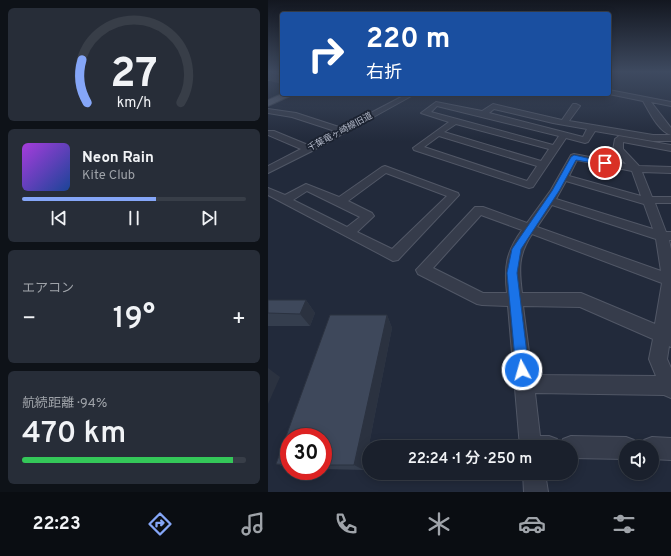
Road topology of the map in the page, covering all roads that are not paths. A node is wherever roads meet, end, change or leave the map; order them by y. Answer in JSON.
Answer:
{"nodes":[{"id":1,"x":624,"y":95,"type":"edge"},
{"id":2,"x":285,"y":96,"type":"edge"},
{"id":3,"x":408,"y":96,"type":"edge"},
{"id":4,"x":645,"y":99,"type":"junction"},
{"id":5,"x":268,"y":103,"type":"edge"},
{"id":6,"x":671,"y":104,"type":"edge"},
{"id":7,"x":576,"y":106,"type":"dead end"},
{"id":8,"x":268,"y":111,"type":"edge"},
{"id":9,"x":483,"y":114,"type":"junction"},
{"id":10,"x":455,"y":121,"type":"junction"},
{"id":11,"x":564,"y":123,"type":"junction"},
{"id":12,"x":592,"y":128,"type":"junction"},
{"id":13,"x":343,"y":131,"type":"junction"},
{"id":14,"x":271,"y":133,"type":"dead end"},
{"id":15,"x":438,"y":133,"type":"junction"},
{"id":16,"x":671,"y":133,"type":"edge"},
{"id":17,"x":564,"y":135,"type":"junction"},
{"id":18,"x":671,"y":138,"type":"edge"},
{"id":19,"x":555,"y":148,"type":"junction"},
{"id":20,"x":671,"y":148,"type":"edge"},
{"id":21,"x":309,"y":149,"type":"junction"},
{"id":22,"x":543,"y":165,"type":"junction"},
{"id":23,"x":636,"y":169,"type":"junction"},
{"id":24,"x":268,"y":170,"type":"edge"},
{"id":25,"x":671,"y":170,"type":"edge"},
{"id":26,"x":563,"y":177,"type":"junction"},
{"id":27,"x":268,"y":191,"type":"edge"},
{"id":28,"x":285,"y":200,"type":"junction"},
{"id":29,"x":550,"y":200,"type":"junction"},
{"id":30,"x":671,"y":200,"type":"edge"},
{"id":31,"x":648,"y":201,"type":"junction"},
{"id":32,"x":340,"y":202,"type":"junction"},
{"id":33,"x":530,"y":228,"type":"junction"},
{"id":34,"x":348,"y":232,"type":"junction"},
{"id":35,"x":666,"y":236,"type":"edge"},
{"id":36,"x":670,"y":280,"type":"edge"},
{"id":37,"x":514,"y":299,"type":"junction"},
{"id":38,"x":666,"y":337,"type":"edge"},
{"id":39,"x":524,"y":384,"type":"junction"},
{"id":40,"x":670,"y":388,"type":"edge"},
{"id":41,"x":530,"y":440,"type":"edge"},
{"id":42,"x":578,"y":447,"type":"edge"},
{"id":43,"x":619,"y":448,"type":"edge"},
{"id":44,"x":659,"y":448,"type":"edge"},
{"id":45,"x":671,"y":448,"type":"edge"},
{"id":46,"x":535,"y":480,"type":"edge"},
{"id":47,"x":536,"y":492,"type":"edge"}],
"edges":[{"from":1,"to":4,"type":"street"},
{"from":2,"to":5,"type":"main road"},
{"from":3,"to":13,"type":"street","name":"千葉竜ヶ崎線旧道"},
{"from":4,"to":6,"type":"street"},
{"from":4,"to":16,"type":"street"},
{"from":7,"to":11,"type":"street"},
{"from":8,"to":13,"type":"street"},
{"from":9,"to":10,"type":"street"},
{"from":9,"to":11,"type":"street"},
{"from":9,"to":17,"type":"street"},
{"from":10,"to":15,"type":"street"},
{"from":10,"to":19,"type":"street"},
{"from":11,"to":12,"type":"street"},
{"from":12,"to":17,"type":"street"},
{"from":12,"to":18,"type":"street"},
{"from":13,"to":21,"type":"street","name":"千葉竜ヶ崎線旧道"},
{"from":14,"to":21,"type":"street"},
{"from":15,"to":22,"type":"street"},
{"from":15,"to":22,"type":"street"},
{"from":17,"to":19,"type":"street"},
{"from":19,"to":22,"type":"street"},
{"from":20,"to":23,"type":"street"},
{"from":21,"to":24,"type":"street","name":"千葉竜ヶ崎線旧道"},
{"from":23,"to":25,"type":"street"},
{"from":23,"to":26,"type":"street"},
{"from":23,"to":31,"type":"street"},
{"from":26,"to":29,"type":"street"},
{"from":26,"to":31,"type":"street"},
{"from":27,"to":28,"type":"street"},
{"from":28,"to":32,"type":"street"},
{"from":28,"to":34,"type":"street"},
{"from":29,"to":33,"type":"street"},
{"from":29,"to":35,"type":"street"},
{"from":30,"to":31,"type":"street"},
{"from":31,"to":35,"type":"street"},
{"from":32,"to":34,"type":"street"},
{"from":32,"to":34,"type":"street"},
{"from":33,"to":36,"type":"street"},
{"from":33,"to":37,"type":"street"},
{"from":33,"to":37,"type":"street"},
{"from":35,"to":36,"type":"street"},
{"from":36,"to":38,"type":"street"},
{"from":37,"to":38,"type":"street"},
{"from":37,"to":39,"type":"street"},
{"from":38,"to":40,"type":"street"},
{"from":39,"to":40,"type":"street"},
{"from":39,"to":41,"type":"street"},
{"from":42,"to":43,"type":"street"},
{"from":44,"to":45,"type":"street"},
{"from":46,"to":47,"type":"street"}]}
